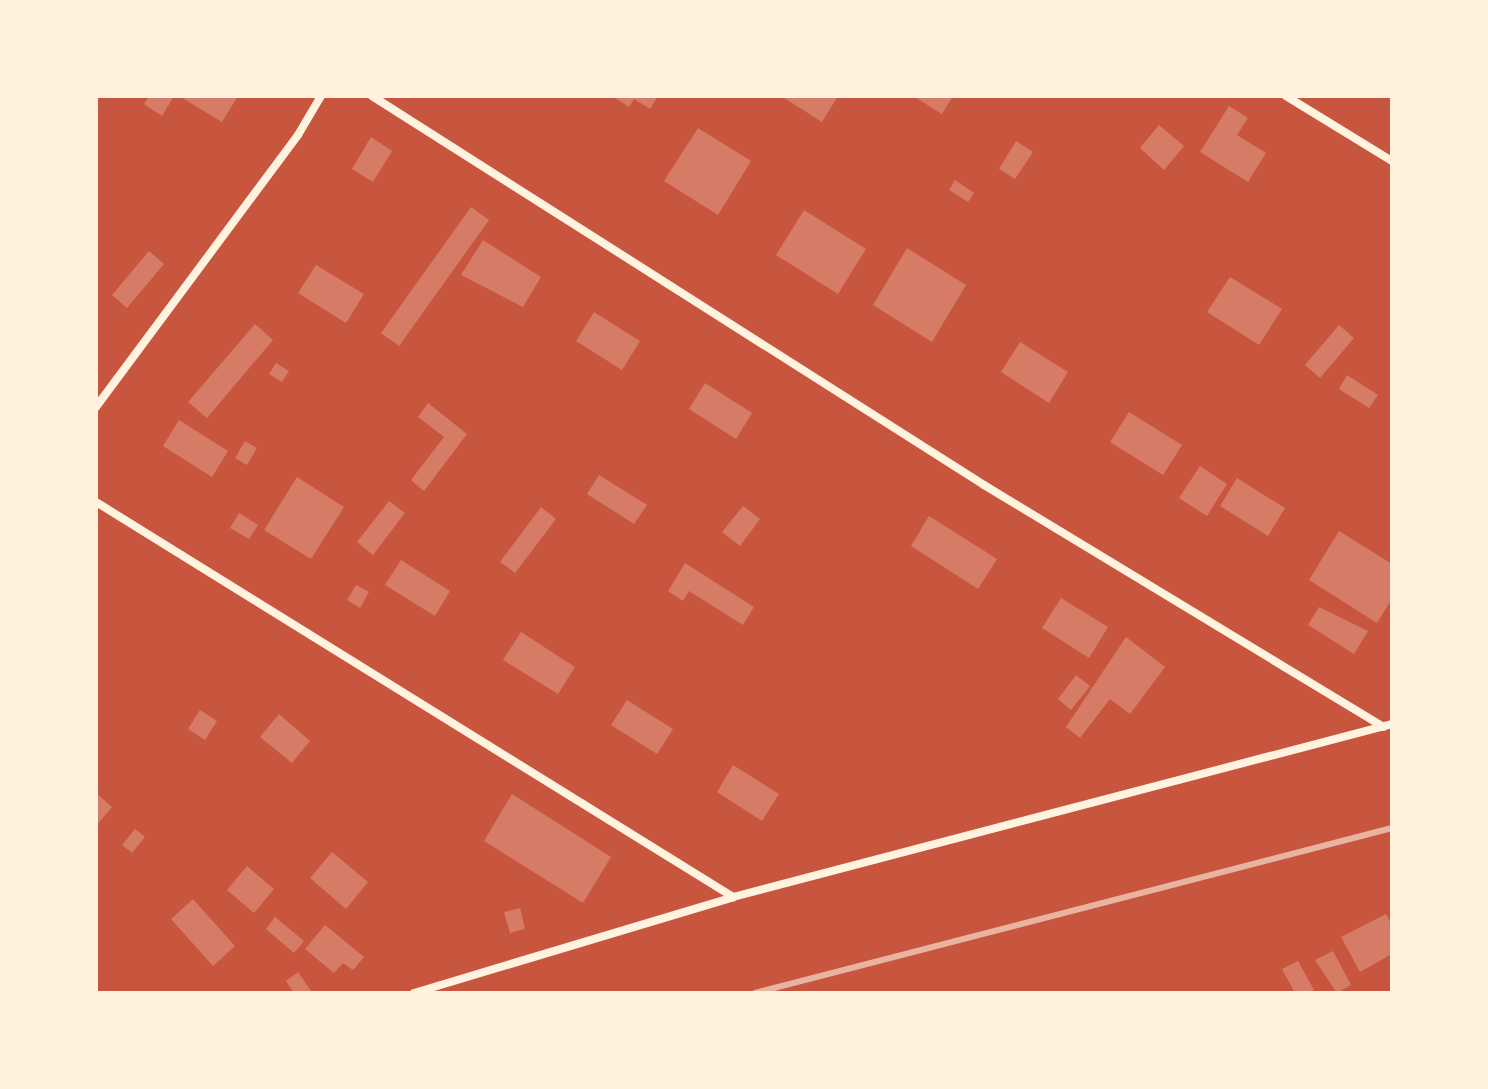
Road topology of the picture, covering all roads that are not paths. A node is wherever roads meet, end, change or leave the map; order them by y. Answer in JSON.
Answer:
{"nodes":[{"id":1,"x":321,"y":96,"type":"edge"},
{"id":2,"x":372,"y":96,"type":"edge"},
{"id":3,"x":1286,"y":96,"type":"edge"},
{"id":4,"x":1392,"y":161,"type":"edge"},
{"id":5,"x":96,"y":407,"type":"edge"},
{"id":6,"x":96,"y":502,"type":"edge"},
{"id":7,"x":1388,"y":726,"type":"edge"},
{"id":8,"x":733,"y":897,"type":"junction"},
{"id":9,"x":414,"y":993,"type":"edge"}],
"edges":[{"from":1,"to":5,"type":"street"},
{"from":2,"to":7,"type":"street"},
{"from":3,"to":4,"type":"street"},
{"from":6,"to":8,"type":"street"},
{"from":7,"to":8,"type":"street"},
{"from":8,"to":9,"type":"street"}]}
